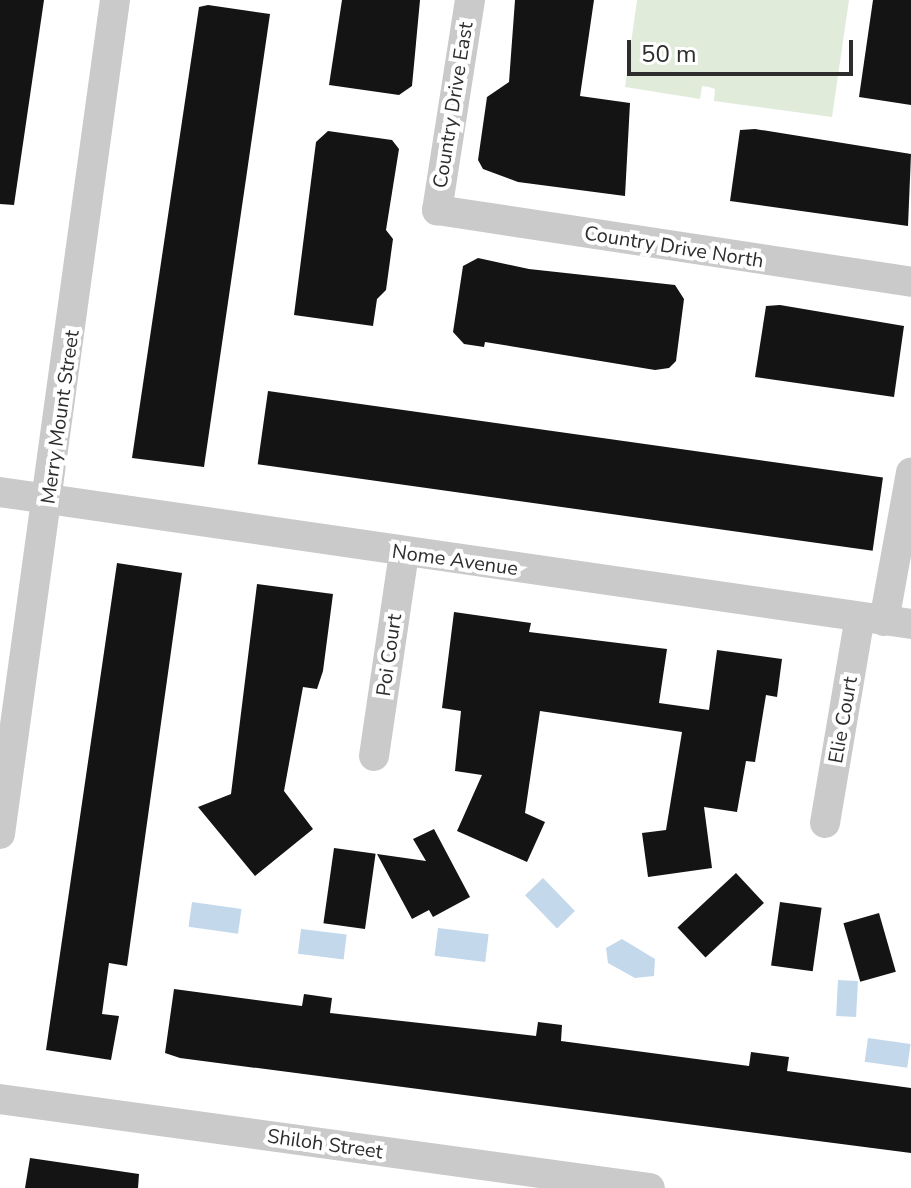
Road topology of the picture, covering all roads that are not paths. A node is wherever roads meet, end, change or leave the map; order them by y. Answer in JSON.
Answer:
{"nodes":[{"id":1,"x":115,"y":0,"type":"edge"},
{"id":2,"x":470,"y":0,"type":"edge"},
{"id":3,"x":437,"y":210,"type":"joint"},
{"id":4,"x":911,"y":282,"type":"edge"},
{"id":5,"x":911,"y":472,"type":"edge"},
{"id":6,"x":0,"y":492,"type":"edge"},
{"id":7,"x":49,"y":500,"type":"junction"},
{"id":8,"x":404,"y":553,"type":"junction"},
{"id":9,"x":885,"y":621,"type":"edge"},
{"id":10,"x":374,"y":756,"type":"dead end"},
{"id":11,"x":825,"y":823,"type":"dead end"},
{"id":12,"x":0,"y":834,"type":"edge"},
{"id":13,"x":0,"y":1099,"type":"edge"},
{"id":14,"x":650,"y":1188,"type":"edge"}],
"edges":[{"from":1,"to":7,"type":"street","name":"Merry Mount Street"},
{"from":2,"to":3,"type":"street","name":"Country Drive East"},
{"from":3,"to":4,"type":"street","name":"Country Drive North"},
{"from":5,"to":9,"type":"street","name":"Elie Court"},
{"from":6,"to":7,"type":"street","name":"Nome Avenue"},
{"from":7,"to":8,"type":"street","name":"Nome Avenue"},
{"from":7,"to":12,"type":"street","name":"Merry Mount Street"},
{"from":8,"to":9,"type":"street","name":"Nome Avenue"},
{"from":8,"to":10,"type":"street","name":"Poi Court"},
{"from":9,"to":11,"type":"street","name":"Elie Court"},
{"from":13,"to":14,"type":"street","name":"Shiloh Street"}]}
